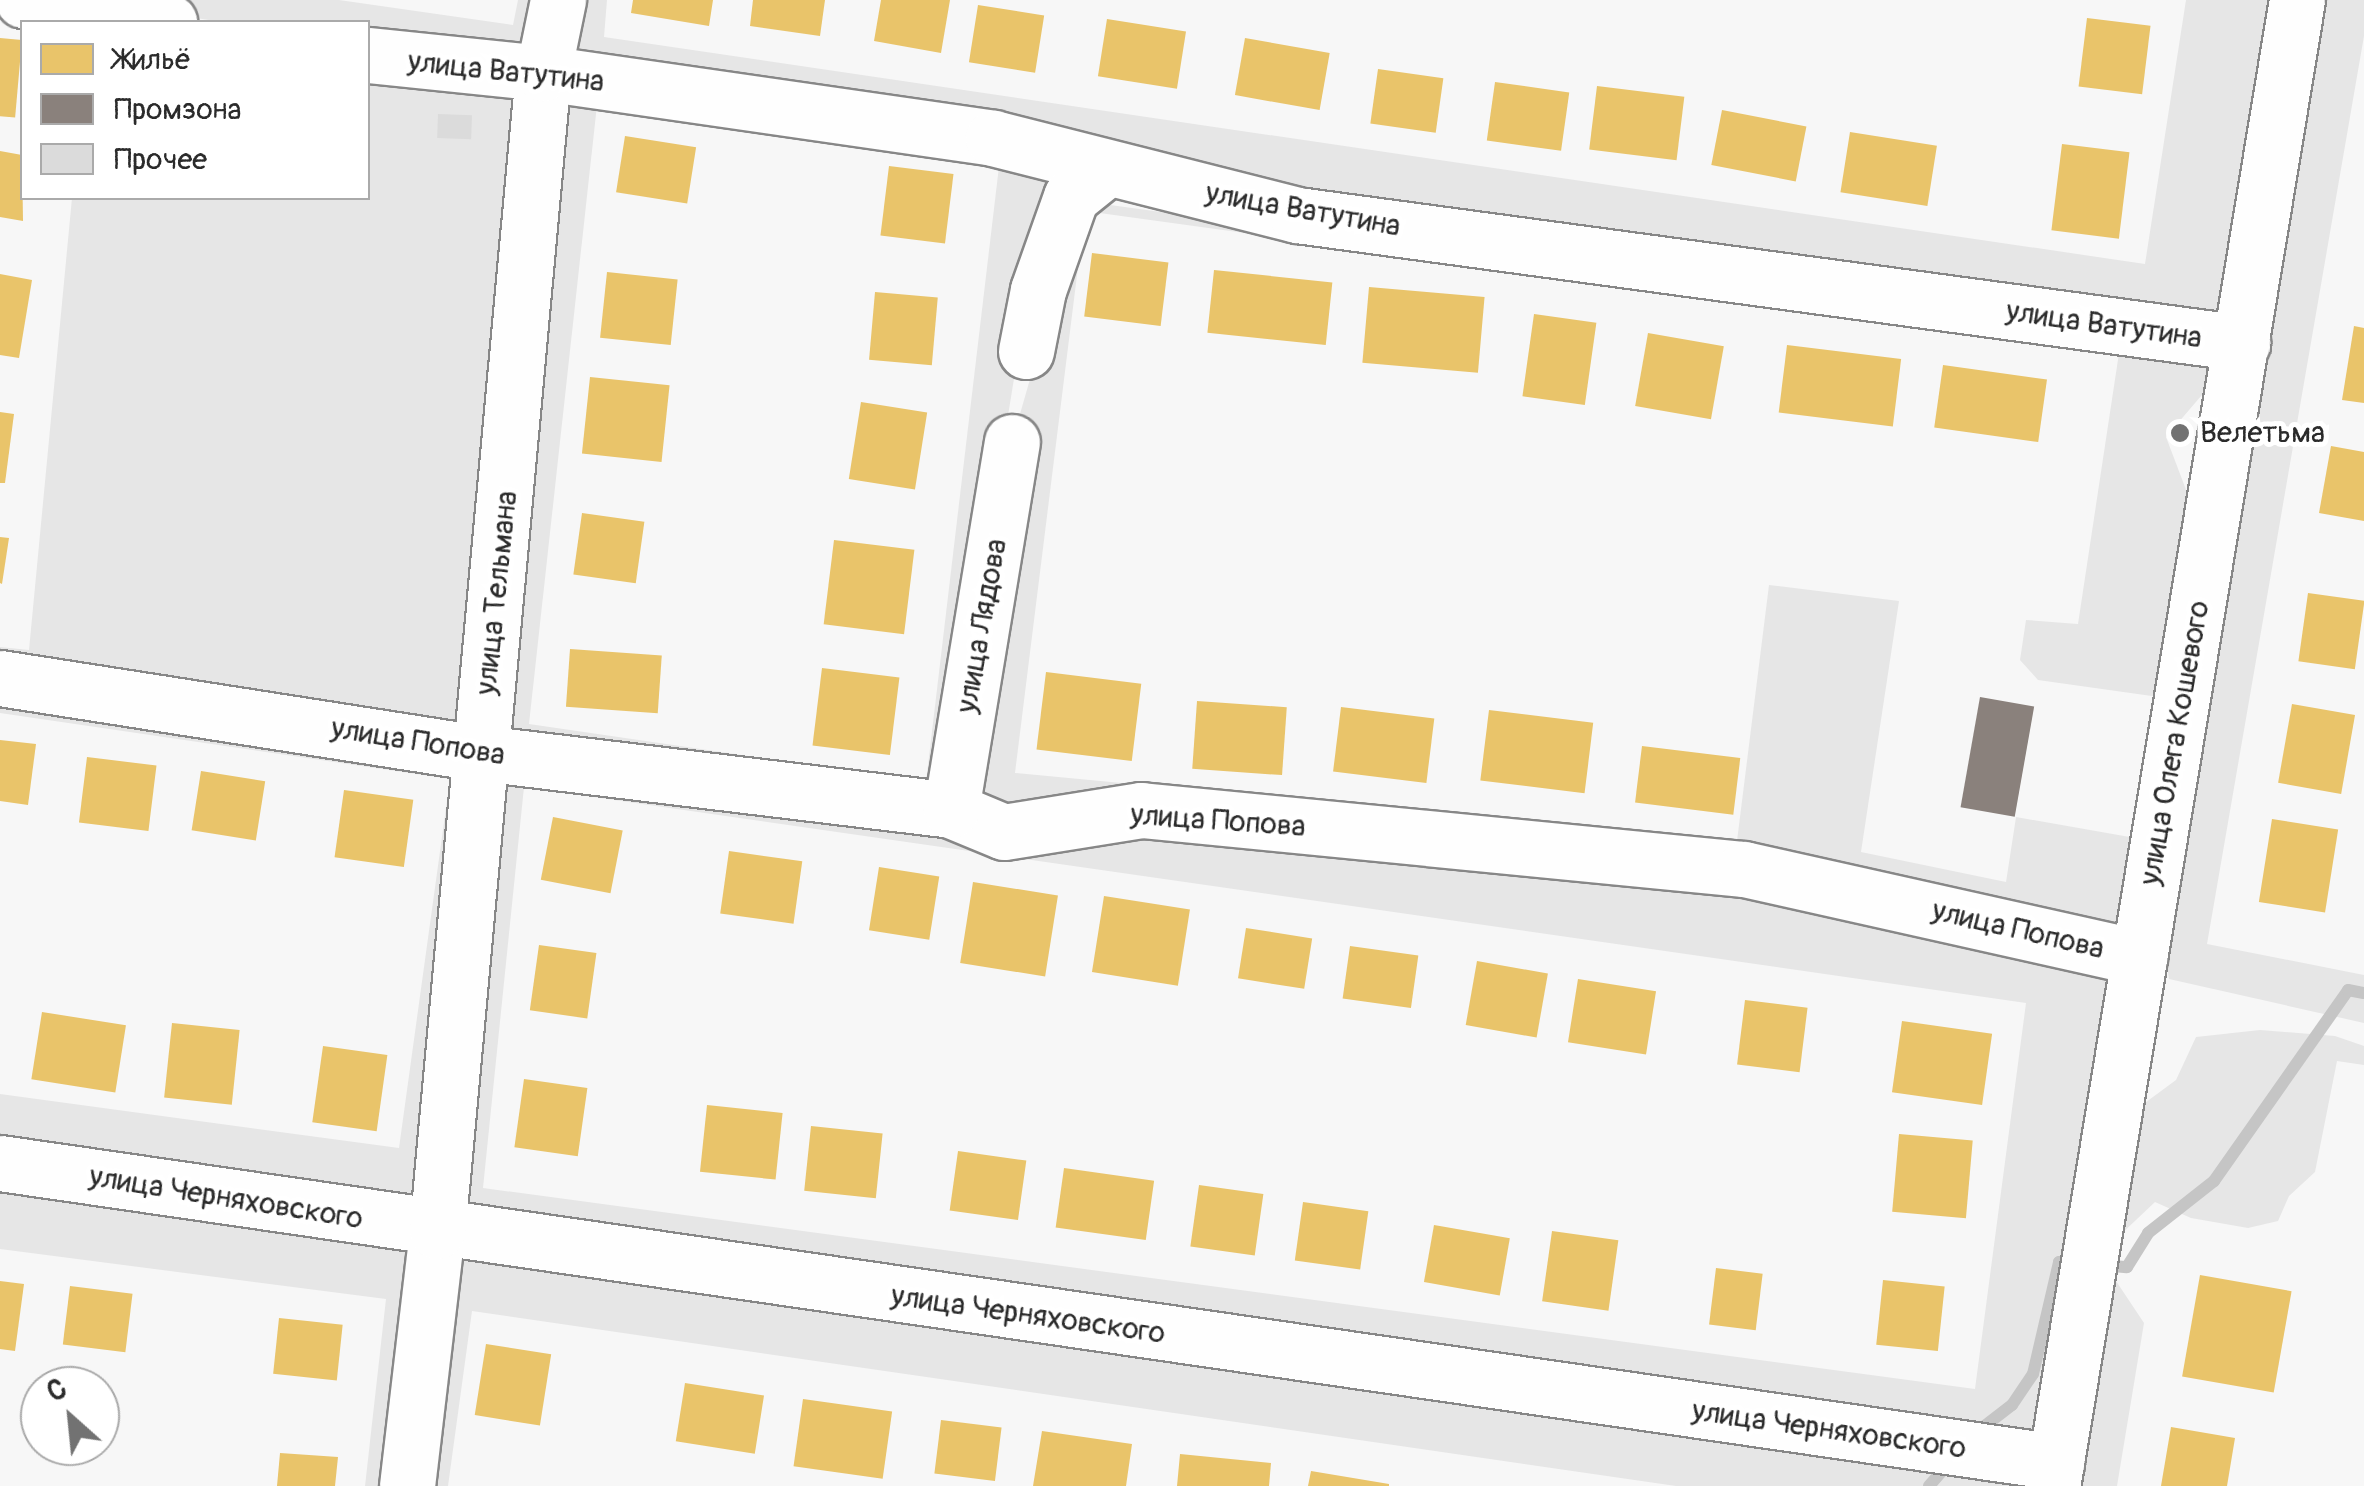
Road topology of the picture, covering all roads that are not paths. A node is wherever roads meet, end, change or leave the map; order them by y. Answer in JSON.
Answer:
{"nodes":[{"id":1,"x":24,"y":0,"type":"edge"},
{"id":2,"x":558,"y":0,"type":"edge"},
{"id":3,"x":2297,"y":0,"type":"edge"},
{"id":4,"x":156,"y":20,"type":"edge"},
{"id":5,"x":370,"y":55,"type":"edge"},
{"id":6,"x":543,"y":73,"type":"junction"},
{"id":7,"x":1106,"y":169,"type":"junction"},
{"id":8,"x":2242,"y":343,"type":"junction"},
{"id":9,"x":1026,"y":351,"type":"dead end"},
{"id":10,"x":1012,"y":442,"type":"dead end"},
{"id":11,"x":0,"y":678,"type":"edge"},
{"id":12,"x":481,"y":753,"type":"junction"},
{"id":13,"x":951,"y":810,"type":"junction"},
{"id":14,"x":2139,"y":957,"type":"junction"},
{"id":15,"x":0,"y":1163,"type":"edge"},
{"id":16,"x":437,"y":1231,"type":"junction"},
{"id":17,"x":2054,"y":1474,"type":"edge"},
{"id":18,"x":407,"y":1486,"type":"edge"}],
"edges":[{"from":1,"to":4,"type":"street"},
{"from":2,"to":6,"type":"street","name":"улица Тельмана"},
{"from":3,"to":8,"type":"street","name":"улица Олега Кошевого"},
{"from":5,"to":6,"type":"street","name":"улица Ватутина"},
{"from":6,"to":7,"type":"street","name":"улица Ватутина"},
{"from":6,"to":12,"type":"street","name":"улица Тельмана"},
{"from":7,"to":8,"type":"street","name":"улица Ватутина"},
{"from":7,"to":9,"type":"street"},
{"from":8,"to":14,"type":"street","name":"улица Олега Кошевого"},
{"from":10,"to":13,"type":"street","name":"улица Лядова"},
{"from":11,"to":12,"type":"street","name":"улица Попова"},
{"from":12,"to":13,"type":"street","name":"улица Попова"},
{"from":12,"to":16,"type":"street","name":"улица Тельмана"},
{"from":13,"to":14,"type":"street","name":"улица Попова"},
{"from":14,"to":17,"type":"street","name":"улица Олега Кошевого"},
{"from":15,"to":16,"type":"street","name":"улица Черняховского"},
{"from":16,"to":17,"type":"street","name":"улица Черняховского"},
{"from":16,"to":18,"type":"street","name":"улица Тельмана"}]}
